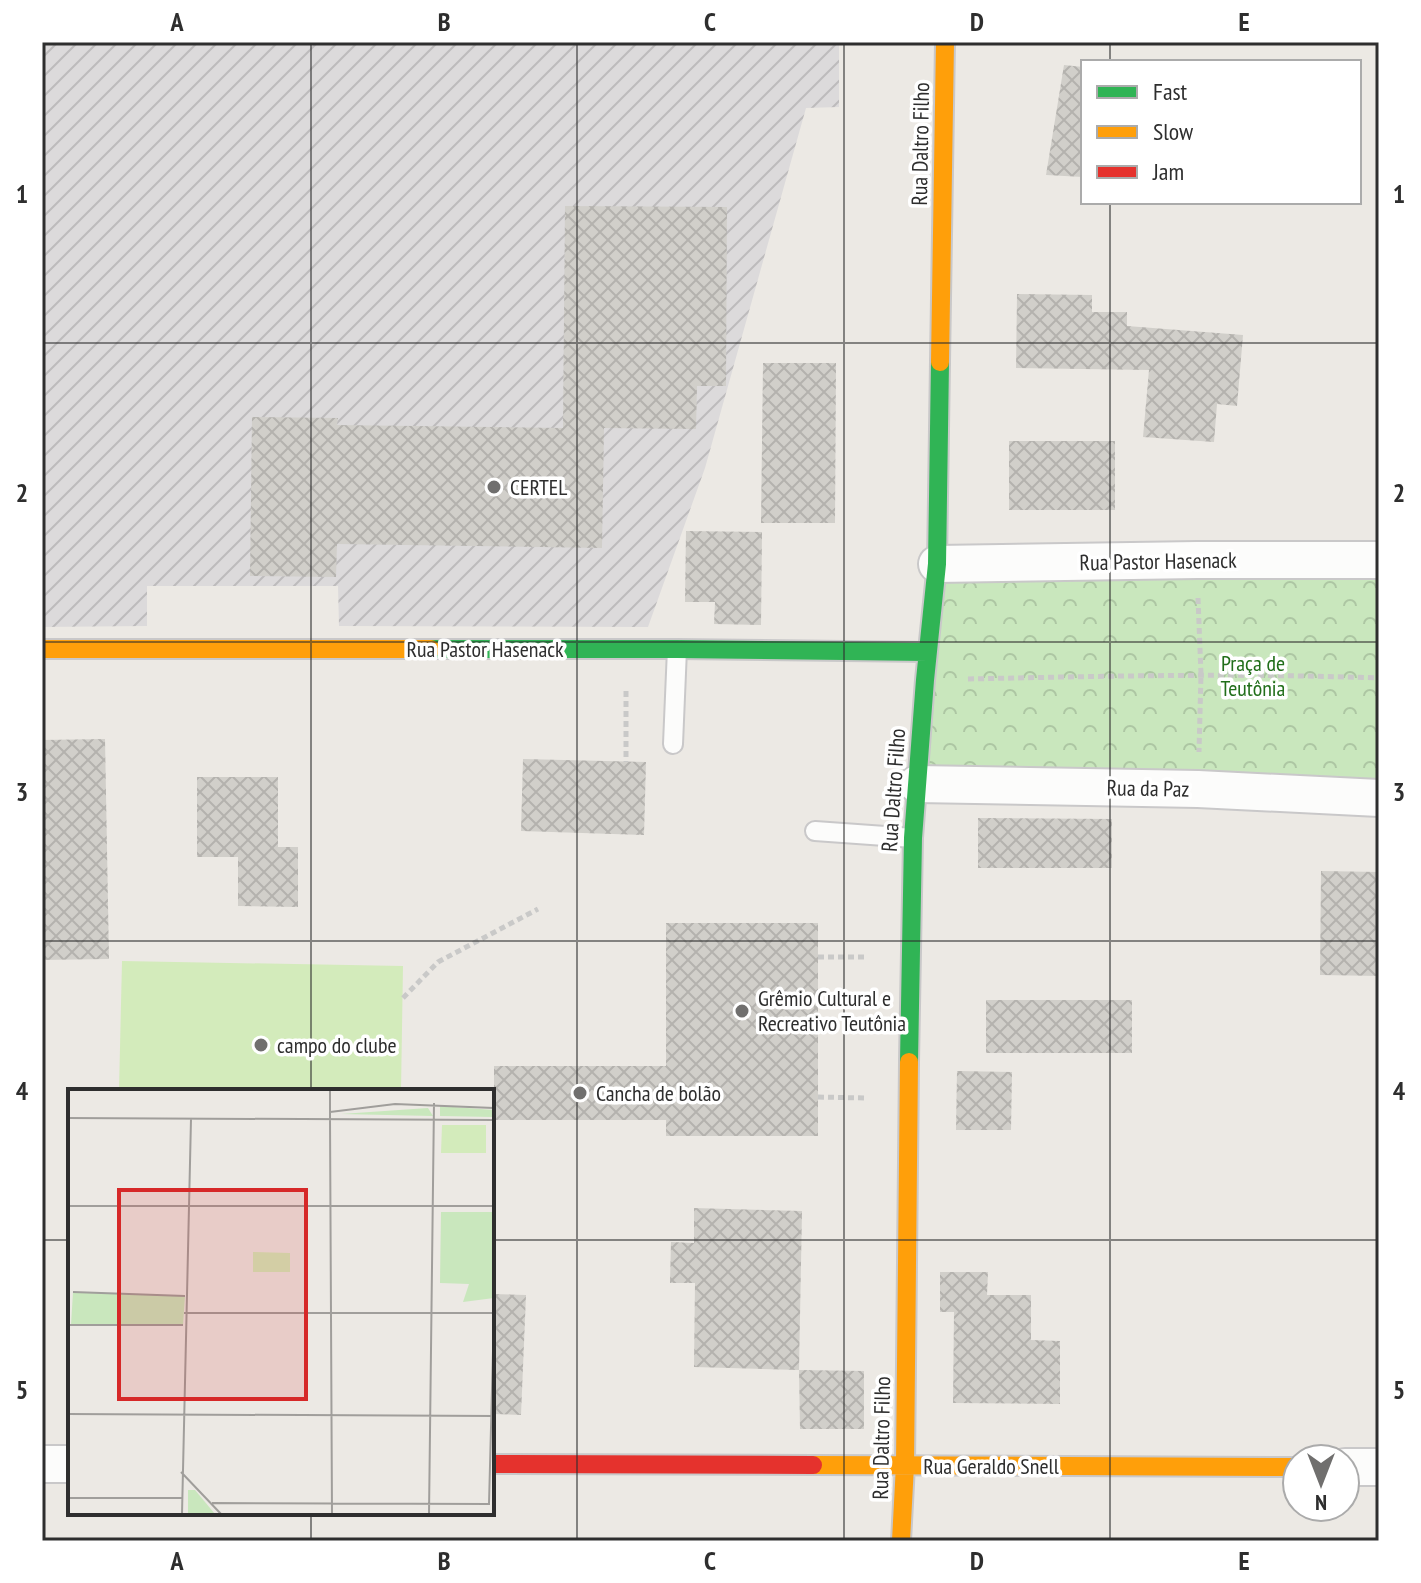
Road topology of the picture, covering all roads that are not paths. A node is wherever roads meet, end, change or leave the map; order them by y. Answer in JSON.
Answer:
{"nodes":[{"id":1,"x":945,"y":42,"type":"edge"},
{"id":2,"x":1379,"y":560,"type":"edge"},
{"id":3,"x":937,"y":564,"type":"junction"},
{"id":4,"x":42,"y":649,"type":"edge"},
{"id":5,"x":677,"y":649,"type":"junction"},
{"id":6,"x":928,"y":652,"type":"junction"},
{"id":7,"x":673,"y":744,"type":"dead end"},
{"id":8,"x":917,"y":784,"type":"junction"},
{"id":9,"x":1379,"y":798,"type":"edge"},
{"id":10,"x":815,"y":831,"type":"dead end"},
{"id":11,"x":913,"y":838,"type":"junction"},
{"id":12,"x":42,"y":1464,"type":"edge"},
{"id":13,"x":68,"y":1464,"type":"edge"},
{"id":14,"x":494,"y":1464,"type":"edge"},
{"id":15,"x":905,"y":1465,"type":"junction"},
{"id":16,"x":1281,"y":1467,"type":"edge"},
{"id":17,"x":901,"y":1541,"type":"edge"}],
"edges":[{"from":1,"to":3,"type":"street","name":"Rua Daltro Filho"},
{"from":2,"to":3,"type":"street","name":"Rua Pastor Hasenack"},
{"from":3,"to":6,"type":"street","name":"Rua Daltro Filho"},
{"from":4,"to":5,"type":"street","name":"Rua Pastor Hasenack"},
{"from":5,"to":6,"type":"street","name":"Rua Pastor Hasenack"},
{"from":5,"to":7,"type":"lane"},
{"from":6,"to":8,"type":"street","name":"Rua Daltro Filho"},
{"from":8,"to":9,"type":"street","name":"Rua da Paz"},
{"from":8,"to":11,"type":"street","name":"Rua Daltro Filho"},
{"from":10,"to":11,"type":"lane"},
{"from":11,"to":15,"type":"street","name":"Rua Daltro Filho"},
{"from":12,"to":13,"type":"street"},
{"from":14,"to":15,"type":"street","name":"Rua Geraldo Snell"},
{"from":15,"to":16,"type":"street","name":"Rua Geraldo Snell"},
{"from":15,"to":17,"type":"street","name":"Rua Daltro Filho"}]}
